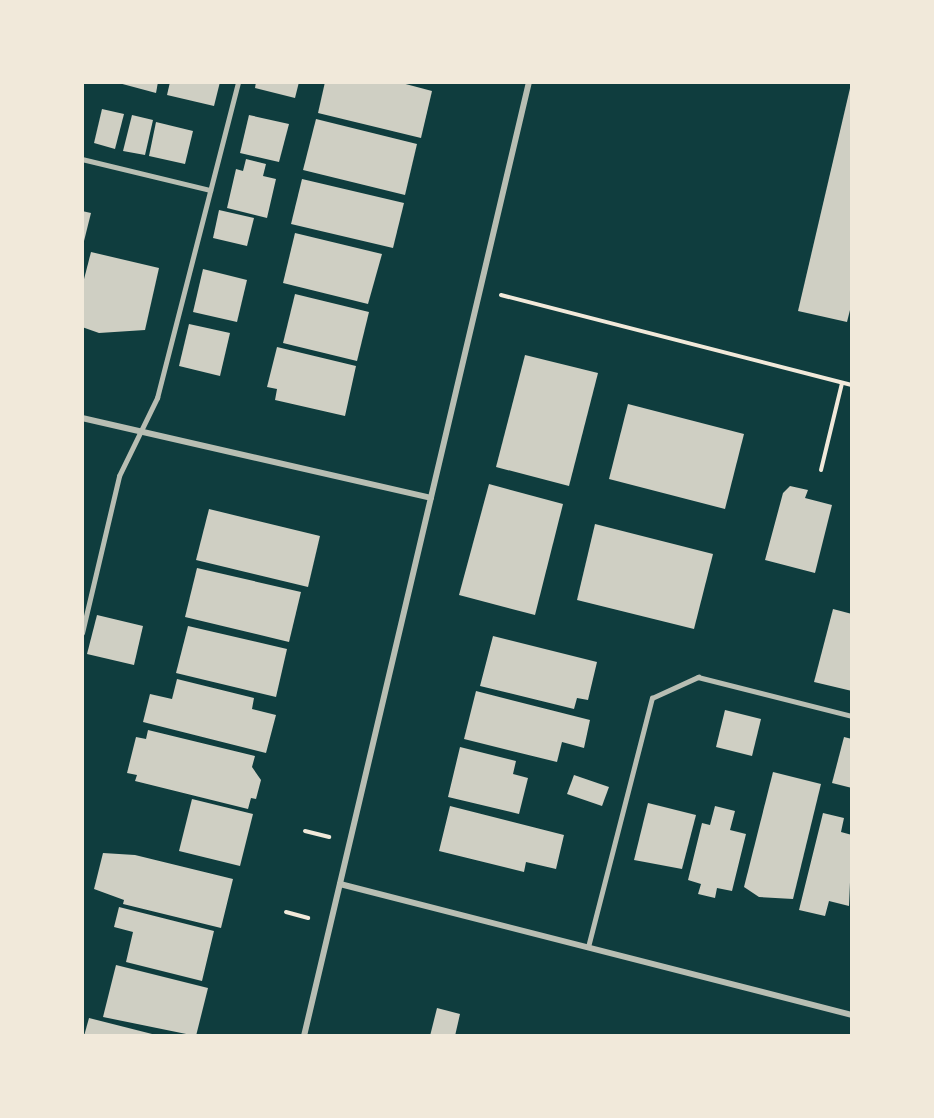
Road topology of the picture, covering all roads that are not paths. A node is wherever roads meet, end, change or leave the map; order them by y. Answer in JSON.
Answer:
{"nodes":[{"id":1,"x":238,"y":82,"type":"edge"},
{"id":2,"x":529,"y":82,"type":"edge"},
{"id":3,"x":82,"y":159,"type":"edge"},
{"id":4,"x":210,"y":190,"type":"junction"},
{"id":5,"x":82,"y":418,"type":"edge"},
{"id":6,"x":141,"y":430,"type":"junction"},
{"id":7,"x":430,"y":498,"type":"junction"},
{"id":8,"x":82,"y":633,"type":"edge"},
{"id":9,"x":852,"y":716,"type":"edge"},
{"id":10,"x":340,"y":884,"type":"junction"},
{"id":11,"x":588,"y":947,"type":"junction"},
{"id":12,"x":852,"y":1015,"type":"edge"},
{"id":13,"x":304,"y":1035,"type":"edge"}],
"edges":[{"from":1,"to":4,"type":"lane"},
{"from":2,"to":7,"type":"street"},
{"from":3,"to":4,"type":"lane"},
{"from":4,"to":6,"type":"lane"},
{"from":5,"to":6,"type":"street"},
{"from":6,"to":7,"type":"street"},
{"from":6,"to":8,"type":"lane"},
{"from":7,"to":10,"type":"street"},
{"from":9,"to":11,"type":"lane"},
{"from":10,"to":11,"type":"street"},
{"from":10,"to":13,"type":"street"},
{"from":11,"to":12,"type":"street"}]}
